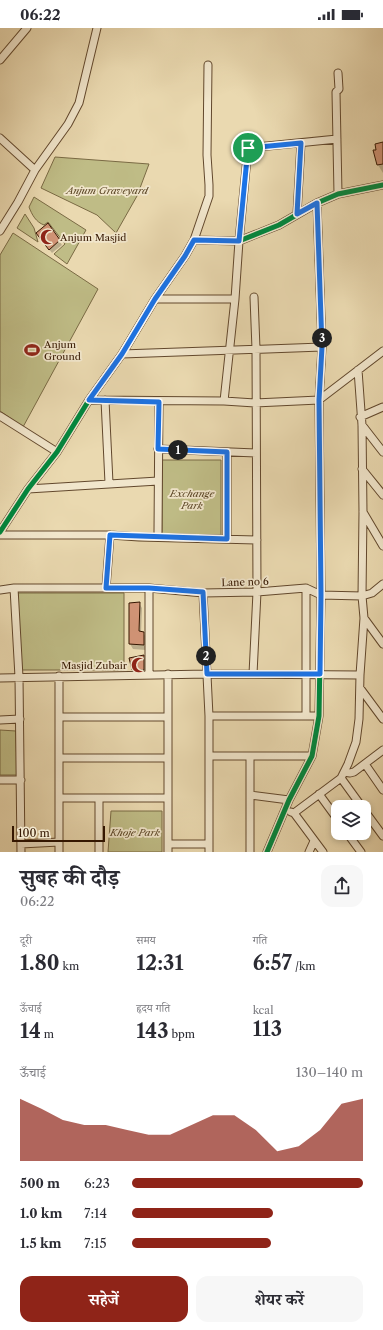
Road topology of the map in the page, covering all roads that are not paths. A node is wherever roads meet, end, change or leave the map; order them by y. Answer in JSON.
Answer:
{"nodes":[{"id":1,"x":27,"y":28,"type":"edge"},
{"id":2,"x":97,"y":28,"type":"edge"},
{"id":3,"x":0,"y":60,"type":"edge"},
{"id":4,"x":208,"y":65,"type":"dead end"},
{"id":5,"x":338,"y":73,"type":"dead end"},
{"id":6,"x":0,"y":138,"type":"edge"},
{"id":7,"x":337,"y":139,"type":"junction"},
{"id":8,"x":301,"y":143,"type":"junction"},
{"id":9,"x":35,"y":170,"type":"junction"},
{"id":10,"x":383,"y":185,"type":"edge"},
{"id":11,"x":338,"y":194,"type":"junction"},
{"id":12,"x":317,"y":203,"type":"junction"},
{"id":13,"x":297,"y":214,"type":"junction"},
{"id":14,"x":0,"y":231,"type":"edge"},
{"id":15,"x":194,"y":240,"type":"junction"},
{"id":16,"x":239,"y":241,"type":"junction"},
{"id":17,"x":254,"y":297,"type":"dead end"},
{"id":18,"x":155,"y":299,"type":"junction"},
{"id":19,"x":235,"y":299,"type":"junction"},
{"id":20,"x":322,"y":347,"type":"junction"},
{"id":21,"x":256,"y":349,"type":"junction"},
{"id":22,"x":229,"y":351,"type":"junction"},
{"id":23,"x":122,"y":354,"type":"junction"},
{"id":24,"x":382,"y":354,"type":"edge"},
{"id":25,"x":358,"y":370,"type":"junction"},
{"id":26,"x":89,"y":400,"type":"junction"},
{"id":27,"x":105,"y":400,"type":"junction"},
{"id":28,"x":319,"y":400,"type":"junction"},
{"id":29,"x":159,"y":402,"type":"junction"},
{"id":30,"x":224,"y":402,"type":"junction"},
{"id":31,"x":255,"y":403,"type":"junction"},
{"id":32,"x":383,"y":407,"type":"edge"},
{"id":33,"x":0,"y":416,"type":"edge"},
{"id":34,"x":360,"y":417,"type":"junction"},
{"id":35,"x":362,"y":424,"type":"junction"},
{"id":36,"x":158,"y":449,"type":"junction"},
{"id":37,"x":57,"y":452,"type":"junction"},
{"id":38,"x":227,"y":452,"type":"junction"},
{"id":39,"x":383,"y":452,"type":"edge"},
{"id":40,"x":256,"y":453,"type":"junction"},
{"id":41,"x":362,"y":469,"type":"junction"},
{"id":42,"x":158,"y":481,"type":"junction"},
{"id":43,"x":109,"y":483,"type":"junction"},
{"id":44,"x":28,"y":489,"type":"junction"},
{"id":45,"x":383,"y":495,"type":"edge"},
{"id":46,"x":363,"y":512,"type":"junction"},
{"id":47,"x":158,"y":532,"type":"dead end"},
{"id":48,"x":0,"y":534,"type":"edge"},
{"id":49,"x":110,"y":535,"type":"junction"},
{"id":50,"x":227,"y":539,"type":"junction"},
{"id":51,"x":257,"y":540,"type":"junction"},
{"id":52,"x":383,"y":546,"type":"edge"},
{"id":53,"x":383,"y":584,"type":"edge"},
{"id":54,"x":14,"y":588,"type":"junction"},
{"id":55,"x":106,"y":588,"type":"junction"},
{"id":56,"x":149,"y":588,"type":"junction"},
{"id":57,"x":306,"y":588,"type":"junction"},
{"id":58,"x":0,"y":590,"type":"edge"},
{"id":59,"x":203,"y":592,"type":"junction"},
{"id":60,"x":257,"y":592,"type":"junction"},
{"id":61,"x":321,"y":595,"type":"junction"},
{"id":62,"x":362,"y":596,"type":"junction"},
{"id":63,"x":364,"y":615,"type":"junction"},
{"id":64,"x":383,"y":637,"type":"edge"},
{"id":65,"x":383,"y":644,"type":"edge"},
{"id":66,"x":149,"y":674,"type":"junction"},
{"id":67,"x":168,"y":674,"type":"junction"},
{"id":68,"x":207,"y":674,"type":"junction"},
{"id":69,"x":253,"y":674,"type":"junction"},
{"id":70,"x":306,"y":674,"type":"junction"},
{"id":71,"x":320,"y":674,"type":"junction"},
{"id":72,"x":360,"y":675,"type":"junction"},
{"id":73,"x":59,"y":676,"type":"junction"},
{"id":74,"x":19,"y":677,"type":"junction"},
{"id":75,"x":0,"y":678,"type":"edge"},
{"id":76,"x":360,"y":688,"type":"junction"},
{"id":77,"x":209,"y":716,"type":"junction"},
{"id":78,"x":306,"y":716,"type":"junction"},
{"id":79,"x":319,"y":716,"type":"junction"},
{"id":80,"x":59,"y":718,"type":"junction"},
{"id":81,"x":168,"y":718,"type":"junction"},
{"id":82,"x":20,"y":719,"type":"junction"},
{"id":83,"x":383,"y":719,"type":"edge"},
{"id":84,"x":0,"y":720,"type":"edge"},
{"id":85,"x":383,"y":750,"type":"edge"},
{"id":86,"x":209,"y":756,"type":"junction"},
{"id":87,"x":250,"y":756,"type":"junction"},
{"id":88,"x":312,"y":756,"type":"junction"},
{"id":89,"x":59,"y":758,"type":"junction"},
{"id":90,"x":168,"y":758,"type":"junction"},
{"id":91,"x":364,"y":764,"type":"junction"},
{"id":92,"x":342,"y":775,"type":"junction"},
{"id":93,"x":0,"y":780,"type":"edge"},
{"id":94,"x":22,"y":780,"type":"junction"},
{"id":95,"x":383,"y":790,"type":"edge"},
{"id":96,"x":319,"y":794,"type":"junction"},
{"id":97,"x":250,"y":796,"type":"junction"},
{"id":98,"x":59,"y":798,"type":"junction"},
{"id":99,"x":99,"y":798,"type":"junction"},
{"id":100,"x":168,"y":798,"type":"junction"},
{"id":101,"x":289,"y":800,"type":"junction"},
{"id":102,"x":358,"y":800,"type":"edge"},
{"id":103,"x":285,"y":810,"type":"junction"},
{"id":104,"x":331,"y":810,"type":"edge"},
{"id":105,"x":294,"y":813,"type":"junction"},
{"id":106,"x":371,"y":820,"type":"edge"},
{"id":107,"x":383,"y":836,"type":"edge"},
{"id":108,"x":352,"y":840,"type":"edge"},
{"id":109,"x":314,"y":841,"type":"junction"},
{"id":110,"x":59,"y":842,"type":"junction"},
{"id":111,"x":22,"y":844,"type":"junction"},
{"id":112,"x":168,"y":844,"type":"junction"},
{"id":113,"x":209,"y":844,"type":"junction"},
{"id":114,"x":22,"y":852,"type":"edge"},
{"id":115,"x":59,"y":852,"type":"edge"},
{"id":116,"x":100,"y":852,"type":"edge"},
{"id":117,"x":168,"y":852,"type":"edge"},
{"id":118,"x":209,"y":852,"type":"edge"},
{"id":119,"x":250,"y":852,"type":"edge"},
{"id":120,"x":267,"y":852,"type":"edge"},
{"id":121,"x":309,"y":852,"type":"edge"},
{"id":122,"x":323,"y":852,"type":"edge"},
{"id":123,"x":361,"y":852,"type":"edge"}],
"edges":[{"from":1,"to":3,"type":"street"},
{"from":2,"to":9,"type":"street"},
{"from":4,"to":15,"type":"street"},
{"from":5,"to":7,"type":"street"},
{"from":6,"to":9,"type":"street"},
{"from":7,"to":8,"type":"street"},
{"from":7,"to":11,"type":"street"},
{"from":8,"to":13,"type":"street"},
{"from":8,"to":16,"type":"street"},
{"from":9,"to":14,"type":"street"},
{"from":10,"to":11,"type":"street"},
{"from":11,"to":12,"type":"street"},
{"from":12,"to":13,"type":"street"},
{"from":12,"to":20,"type":"street"},
{"from":13,"to":16,"type":"street"},
{"from":15,"to":16,"type":"street"},
{"from":15,"to":18,"type":"street"},
{"from":16,"to":19,"type":"street"},
{"from":17,"to":21,"type":"street"},
{"from":18,"to":19,"type":"street"},
{"from":18,"to":23,"type":"street"},
{"from":19,"to":22,"type":"street"},
{"from":20,"to":21,"type":"street"},
{"from":20,"to":28,"type":"street"},
{"from":21,"to":22,"type":"street"},
{"from":21,"to":31,"type":"street"},
{"from":22,"to":23,"type":"street"},
{"from":22,"to":30,"type":"street"},
{"from":23,"to":26,"type":"street"},
{"from":24,"to":25,"type":"street"},
{"from":25,"to":28,"type":"street"},
{"from":25,"to":34,"type":"street"},
{"from":26,"to":27,"type":"street"},
{"from":26,"to":37,"type":"street"},
{"from":27,"to":29,"type":"street"},
{"from":27,"to":43,"type":"street"},
{"from":28,"to":31,"type":"street"},
{"from":28,"to":61,"type":"street"},
{"from":29,"to":30,"type":"street"},
{"from":29,"to":36,"type":"street"},
{"from":30,"to":31,"type":"street"},
{"from":31,"to":40,"type":"street"},
{"from":32,"to":34,"type":"street"},
{"from":33,"to":37,"type":"street"},
{"from":34,"to":35,"type":"street"},
{"from":35,"to":39,"type":"street"},
{"from":35,"to":41,"type":"street"},
{"from":36,"to":38,"type":"street"},
{"from":36,"to":42,"type":"street"},
{"from":37,"to":44,"type":"street"},
{"from":38,"to":40,"type":"street"},
{"from":38,"to":50,"type":"street"},
{"from":40,"to":51,"type":"street"},
{"from":41,"to":45,"type":"street"},
{"from":41,"to":46,"type":"street"},
{"from":42,"to":43,"type":"street"},
{"from":42,"to":47,"type":"street"},
{"from":43,"to":44,"type":"street"},
{"from":44,"to":48,"type":"street"},
{"from":46,"to":52,"type":"street"},
{"from":46,"to":62,"type":"street"},
{"from":48,"to":49,"type":"street"},
{"from":49,"to":50,"type":"street"},
{"from":49,"to":55,"type":"street"},
{"from":50,"to":51,"type":"street"},
{"from":51,"to":60,"type":"street"},
{"from":53,"to":62,"type":"street"},
{"from":54,"to":55,"type":"street","name":"Lane no 6"},
{"from":54,"to":58,"type":"street","name":"Lane no 6"},
{"from":54,"to":74,"type":"street"},
{"from":55,"to":56,"type":"street","name":"Lane no 6"},
{"from":56,"to":59,"type":"street","name":"Lane no 6"},
{"from":56,"to":66,"type":"street"},
{"from":57,"to":60,"type":"street","name":"Lane no 6"},
{"from":57,"to":61,"type":"street","name":"Lane no 6"},
{"from":57,"to":70,"type":"street"},
{"from":59,"to":60,"type":"street","name":"Lane no 6"},
{"from":59,"to":68,"type":"street"},
{"from":60,"to":69,"type":"street"},
{"from":61,"to":62,"type":"street"},
{"from":61,"to":71,"type":"street"},
{"from":62,"to":63,"type":"street"},
{"from":63,"to":64,"type":"street"},
{"from":63,"to":65,"type":"street"},
{"from":63,"to":72,"type":"street"},
{"from":66,"to":67,"type":"street"},
{"from":66,"to":73,"type":"street"},
{"from":67,"to":68,"type":"street"},
{"from":67,"to":81,"type":"street"},
{"from":68,"to":69,"type":"street"},
{"from":68,"to":77,"type":"street"},
{"from":69,"to":70,"type":"street"},
{"from":70,"to":71,"type":"street"},
{"from":70,"to":78,"type":"street"},
{"from":71,"to":72,"type":"street"},
{"from":71,"to":79,"type":"street"},
{"from":72,"to":76,"type":"street"},
{"from":73,"to":74,"type":"street"},
{"from":73,"to":80,"type":"street"},
{"from":74,"to":75,"type":"street"},
{"from":74,"to":82,"type":"street"},
{"from":76,"to":83,"type":"street"},
{"from":76,"to":92,"type":"street"},
{"from":77,"to":78,"type":"street"},
{"from":77,"to":86,"type":"street"},
{"from":78,"to":79,"type":"street"},
{"from":79,"to":88,"type":"street"},
{"from":80,"to":81,"type":"street"},
{"from":80,"to":89,"type":"street"},
{"from":81,"to":90,"type":"street"},
{"from":82,"to":84,"type":"street"},
{"from":82,"to":94,"type":"street"},
{"from":85,"to":91,"type":"street"},
{"from":86,"to":87,"type":"street"},
{"from":86,"to":113,"type":"street"},
{"from":87,"to":88,"type":"street"},
{"from":87,"to":97,"type":"street"},
{"from":88,"to":101,"type":"street"},
{"from":89,"to":90,"type":"street"},
{"from":89,"to":98,"type":"street"},
{"from":90,"to":100,"type":"street"},
{"from":91,"to":92,"type":"street"},
{"from":91,"to":95,"type":"street"},
{"from":92,"to":96,"type":"street"},
{"from":92,"to":102,"type":"street"},
{"from":93,"to":94,"type":"street"},
{"from":94,"to":111,"type":"street"},
{"from":96,"to":104,"type":"street"},
{"from":96,"to":105,"type":"street"},
{"from":97,"to":101,"type":"street"},
{"from":97,"to":119,"type":"street"},
{"from":98,"to":99,"type":"street"},
{"from":98,"to":110,"type":"street"},
{"from":99,"to":100,"type":"street"},
{"from":99,"to":116,"type":"street"},
{"from":100,"to":112,"type":"street"},
{"from":101,"to":103,"type":"street"},
{"from":103,"to":105,"type":"street"},
{"from":103,"to":120,"type":"street"},
{"from":105,"to":109,"type":"street"},
{"from":106,"to":107,"type":"street"},
{"from":108,"to":123,"type":"street"},
{"from":109,"to":121,"type":"street"},
{"from":109,"to":122,"type":"street"},
{"from":110,"to":111,"type":"street"},
{"from":110,"to":115,"type":"street"},
{"from":111,"to":114,"type":"street"},
{"from":112,"to":113,"type":"street"},
{"from":112,"to":117,"type":"street"},
{"from":113,"to":118,"type":"street"}]}
